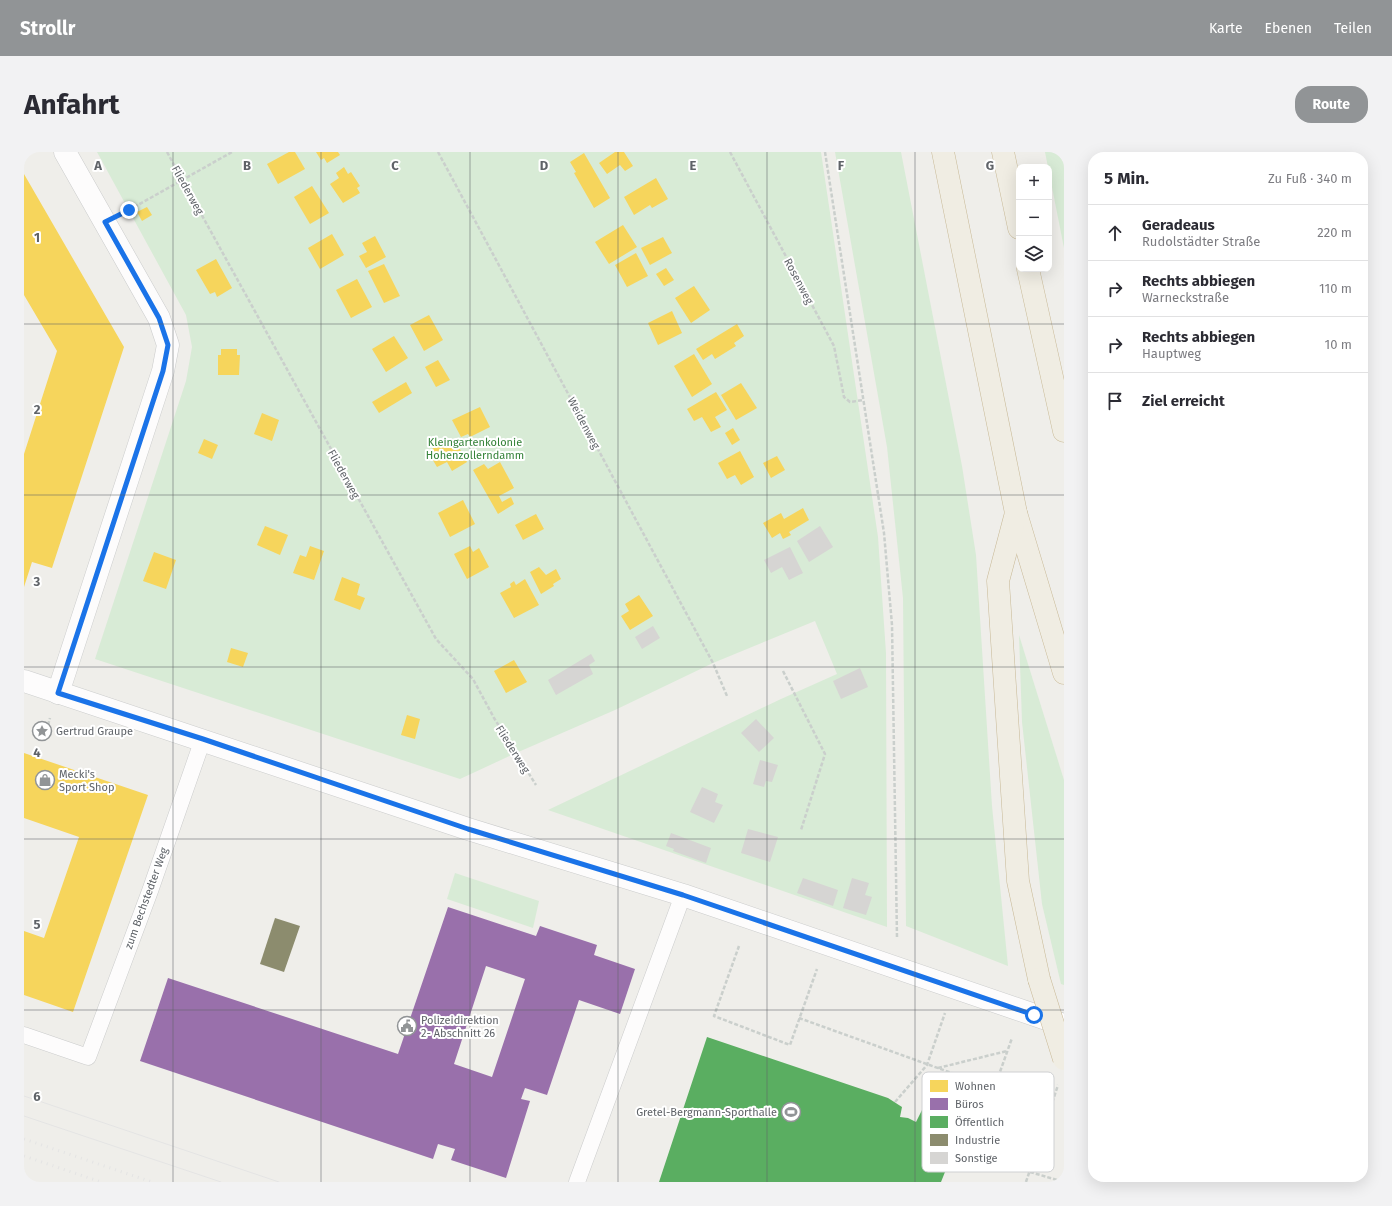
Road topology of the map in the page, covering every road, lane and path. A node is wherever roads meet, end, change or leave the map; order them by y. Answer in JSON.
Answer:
{"nodes":[{"id":1,"x":65,"y":152,"type":"edge"},
{"id":2,"x":167,"y":152,"type":"edge"},
{"id":3,"x":232,"y":152,"type":"edge"},
{"id":4,"x":438,"y":152,"type":"edge"},
{"id":5,"x":730,"y":152,"type":"edge"},
{"id":6,"x":825,"y":152,"type":"edge"},
{"id":7,"x":943,"y":152,"type":"edge"},
{"id":8,"x":1003,"y":152,"type":"edge"},
{"id":9,"x":182,"y":180,"type":"junction"},
{"id":10,"x":1016,"y":214,"type":"edge"},
{"id":11,"x":105,"y":222,"type":"junction"},
{"id":12,"x":1029,"y":272,"type":"edge"},
{"id":13,"x":864,"y":400,"type":"junction"},
{"id":14,"x":1064,"y":431,"type":"edge"},
{"id":15,"x":1016,"y":513,"type":"junction"},
{"id":16,"x":783,"y":671,"type":"dead end"},
{"id":17,"x":1064,"y":672,"type":"edge"},
{"id":18,"x":24,"y":682,"type":"edge"},
{"id":19,"x":58,"y":693,"type":"junction"},
{"id":20,"x":727,"y":696,"type":"dead end"},
{"id":21,"x":203,"y":739,"type":"junction"},
{"id":22,"x":536,"y":785,"type":"dead end"},
{"id":23,"x":801,"y":830,"type":"dead end"},
{"id":24,"x":683,"y":895,"type":"junction"},
{"id":25,"x":896,"y":935,"type":"dead end"},
{"id":26,"x":739,"y":946,"type":"dead end"},
{"id":27,"x":817,"y":970,"type":"dead end"},
{"id":28,"x":946,"y":1012,"type":"dead end"},
{"id":29,"x":799,"y":1018,"type":"junction"},
{"id":30,"x":1064,"y":1025,"type":"edge"},
{"id":31,"x":24,"y":1035,"type":"edge"},
{"id":32,"x":1012,"y":1038,"type":"dead end"},
{"id":33,"x":1007,"y":1051,"type":"junction"},
{"id":34,"x":1064,"y":1059,"type":"edge"},
{"id":35,"x":927,"y":1065,"type":"junction"},
{"id":36,"x":938,"y":1068,"type":"junction"},
{"id":37,"x":949,"y":1072,"type":"edge"},
{"id":38,"x":1000,"y":1072,"type":"edge"},
{"id":39,"x":1059,"y":1081,"type":"dead end"},
{"id":40,"x":1054,"y":1097,"type":"edge"},
{"id":41,"x":895,"y":1102,"type":"dead end"},
{"id":42,"x":1030,"y":1172,"type":"joint"},
{"id":43,"x":577,"y":1182,"type":"edge"},
{"id":44,"x":1026,"y":1182,"type":"edge"},
{"id":45,"x":1064,"y":1182,"type":"edge"}],
"edges":[{"from":1,"to":11,"type":"street"},
{"from":2,"to":9,"type":"path","name":"Fliederweg"},
{"from":3,"to":9,"type":"path"},
{"from":4,"to":20,"type":"path","name":"Weidenweg"},
{"from":5,"to":13,"type":"path","name":"Rosenweg"},
{"from":6,"to":13,"type":"path"},
{"from":7,"to":15,"type":"highway"},
{"from":8,"to":10,"type":"highway"},
{"from":9,"to":11,"type":"path"},
{"from":9,"to":22,"type":"path","name":"Fliederweg"},
{"from":11,"to":19,"type":"street"},
{"from":12,"to":14,"type":"highway"},
{"from":13,"to":25,"type":"path"},
{"from":15,"to":17,"type":"highway"},
{"from":15,"to":34,"type":"highway","bridge":true},
{"from":16,"to":23,"type":"path"},
{"from":18,"to":19,"type":"street"},
{"from":19,"to":21,"type":"street"},
{"from":21,"to":24,"type":"street"},
{"from":21,"to":31,"type":"lane","name":"zum Bechstedter Weg"},
{"from":24,"to":30,"type":"street"},
{"from":24,"to":43,"type":"lane"},
{"from":26,"to":29,"type":"path"},
{"from":27,"to":29,"type":"path"},
{"from":28,"to":35,"type":"path"},
{"from":29,"to":35,"type":"path"},
{"from":32,"to":33,"type":"path"},
{"from":33,"to":36,"type":"path"},
{"from":33,"to":38,"type":"path"},
{"from":35,"to":36,"type":"path"},
{"from":35,"to":41,"type":"path"},
{"from":36,"to":37,"type":"path"},
{"from":39,"to":40,"type":"path"},
{"from":42,"to":44,"type":"path"},
{"from":42,"to":45,"type":"path"}]}
